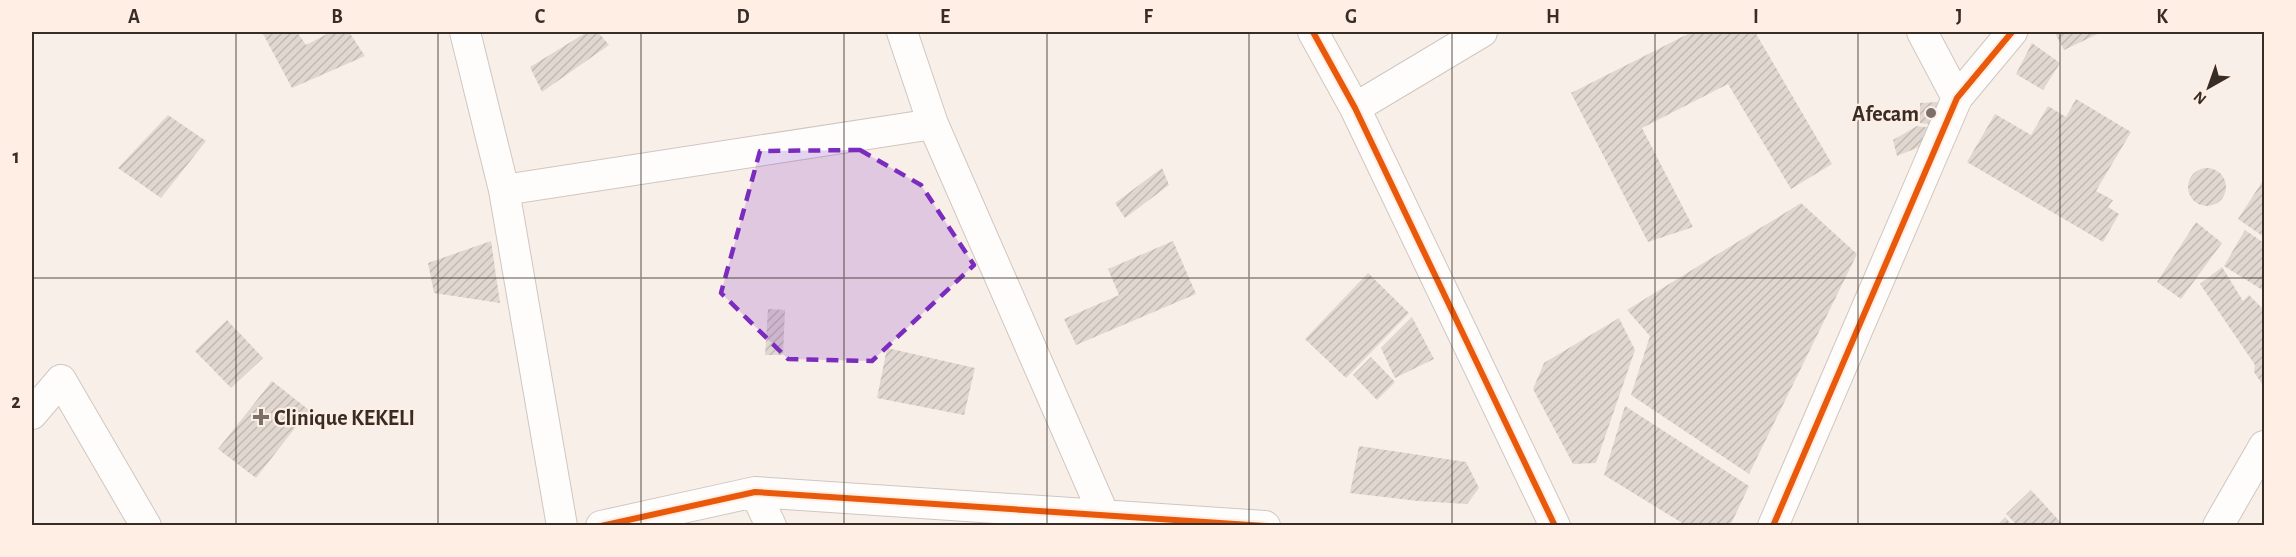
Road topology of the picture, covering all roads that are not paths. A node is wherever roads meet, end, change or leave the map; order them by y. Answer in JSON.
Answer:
{"nodes":[{"id":1,"x":465,"y":32,"type":"edge"},
{"id":2,"x":1313,"y":32,"type":"edge"},
{"id":3,"x":1482,"y":32,"type":"edge"},
{"id":4,"x":1922,"y":32,"type":"edge"},
{"id":5,"x":2012,"y":32,"type":"edge"},
{"id":6,"x":913,"y":35,"type":"edge"},
{"id":7,"x":1957,"y":98,"type":"junction"},
{"id":8,"x":1355,"y":108,"type":"junction"},
{"id":9,"x":933,"y":124,"type":"junction"},
{"id":10,"x":504,"y":190,"type":"junction"},
{"id":11,"x":32,"y":414,"type":"edge"},
{"id":12,"x":2265,"y":446,"type":"edge"},
{"id":13,"x":755,"y":492,"type":"junction"},
{"id":14,"x":1104,"y":515,"type":"junction"},
{"id":15,"x":146,"y":525,"type":"edge"},
{"id":16,"x":562,"y":525,"type":"edge"},
{"id":17,"x":601,"y":525,"type":"edge"},
{"id":18,"x":771,"y":525,"type":"edge"},
{"id":19,"x":1265,"y":525,"type":"edge"},
{"id":20,"x":1555,"y":525,"type":"edge"},
{"id":21,"x":1773,"y":525,"type":"edge"},
{"id":22,"x":2218,"y":525,"type":"edge"}],
"edges":[{"from":1,"to":10,"type":"street"},
{"from":2,"to":8,"type":"street"},
{"from":3,"to":8,"type":"street"},
{"from":4,"to":7,"type":"street"},
{"from":5,"to":7,"type":"street"},
{"from":6,"to":9,"type":"street"},
{"from":7,"to":21,"type":"street"},
{"from":8,"to":20,"type":"street"},
{"from":9,"to":10,"type":"street"},
{"from":9,"to":14,"type":"street"},
{"from":10,"to":16,"type":"street"},
{"from":11,"to":15,"type":"street"},
{"from":12,"to":22,"type":"street"},
{"from":13,"to":14,"type":"street"},
{"from":13,"to":17,"type":"street"},
{"from":13,"to":18,"type":"street"},
{"from":14,"to":19,"type":"street"}]}
